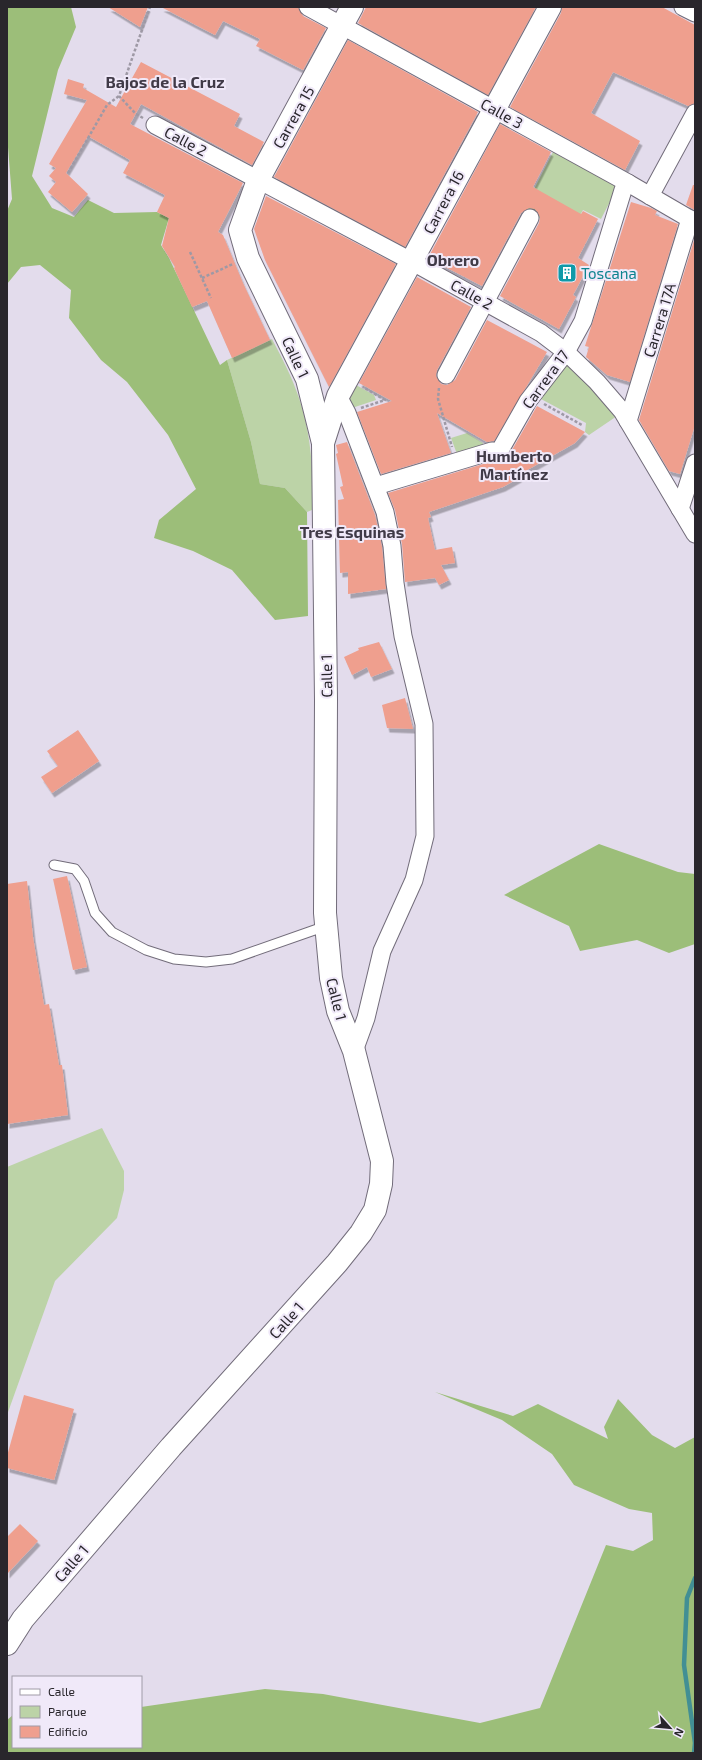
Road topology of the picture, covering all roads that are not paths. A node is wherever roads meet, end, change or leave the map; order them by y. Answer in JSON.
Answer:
{"nodes":[{"id":1,"x":308,"y":7,"type":"edge"},
{"id":2,"x":550,"y":7,"type":"edge"},
{"id":3,"x":683,"y":7,"type":"edge"},
{"id":4,"x":695,"y":13,"type":"edge"},
{"id":5,"x":347,"y":16,"type":"edge"},
{"id":6,"x":493,"y":108,"type":"junction"},
{"id":7,"x":695,"y":113,"type":"edge"},
{"id":8,"x":155,"y":125,"type":"road end"},
{"id":9,"x":258,"y":180,"type":"junction"},
{"id":10,"x":628,"y":182,"type":"junction"},
{"id":11,"x":650,"y":196,"type":"junction"},
{"id":12,"x":530,"y":218,"type":"dead end"},
{"id":13,"x":693,"y":221,"type":"edge"},
{"id":14,"x":240,"y":230,"type":"joint"},
{"id":15,"x":411,"y":261,"type":"junction"},
{"id":16,"x":486,"y":301,"type":"junction"},
{"id":17,"x":566,"y":352,"type":"junction"},
{"id":18,"x":446,"y":375,"type":"road end"},
{"id":19,"x":345,"y":396,"type":"junction"},
{"id":20,"x":628,"y":421,"type":"junction"},
{"id":21,"x":323,"y":444,"type":"junction"},
{"id":22,"x":695,"y":463,"type":"edge"},
{"id":23,"x":376,"y":486,"type":"junction"},
{"id":24,"x":680,"y":509,"type":"junction"},
{"id":25,"x":695,"y":534,"type":"edge"},
{"id":26,"x":54,"y":865,"type":"dead end"},
{"id":27,"x":326,"y":926,"type":"junction"},
{"id":28,"x":354,"y":1051,"type":"junction"},
{"id":29,"x":7,"y":1644,"type":"edge"}],
"edges":[{"from":1,"to":5,"type":"street","name":"Calle 3"},
{"from":2,"to":6,"type":"street","name":"Carrera 16"},
{"from":3,"to":4,"type":"street"},
{"from":5,"to":6,"type":"street","name":"Calle 3"},
{"from":5,"to":9,"type":"street","name":"Carrera 15"},
{"from":6,"to":10,"type":"street","name":"Calle 3"},
{"from":6,"to":15,"type":"street","name":"Carrera 16"},
{"from":7,"to":11,"type":"street"},
{"from":8,"to":9,"type":"street","name":"Calle 2"},
{"from":9,"to":14,"type":"street","name":"Carrera 15"},
{"from":9,"to":15,"type":"street","name":"Calle 2"},
{"from":10,"to":11,"type":"street","name":"Calle 3"},
{"from":10,"to":17,"type":"street","name":"Carrera 17"},
{"from":11,"to":13,"type":"street","name":"Calle 3"},
{"from":12,"to":16,"type":"street"},
{"from":13,"to":20,"type":"street","name":"Carrera 17A"},
{"from":14,"to":21,"type":"street","name":"Calle 1"},
{"from":15,"to":16,"type":"street","name":"Calle 2"},
{"from":15,"to":19,"type":"street","name":"Carrera 16"},
{"from":16,"to":17,"type":"street","name":"Calle 2"},
{"from":16,"to":18,"type":"street"},
{"from":17,"to":20,"type":"street","name":"Calle 2"},
{"from":17,"to":23,"type":"street","name":"Carrera 17"},
{"from":19,"to":21,"type":"street","name":"Carrera 16"},
{"from":19,"to":23,"type":"street"},
{"from":20,"to":24,"type":"street","name":"Calle 2"},
{"from":21,"to":27,"type":"street","name":"Calle 1"},
{"from":22,"to":24,"type":"street"},
{"from":23,"to":28,"type":"street"},
{"from":24,"to":25,"type":"street","name":"Calle 2"},
{"from":26,"to":27,"type":"lane"},
{"from":27,"to":28,"type":"street","name":"Calle 1"},
{"from":28,"to":29,"type":"street","name":"Calle 1"}]}
